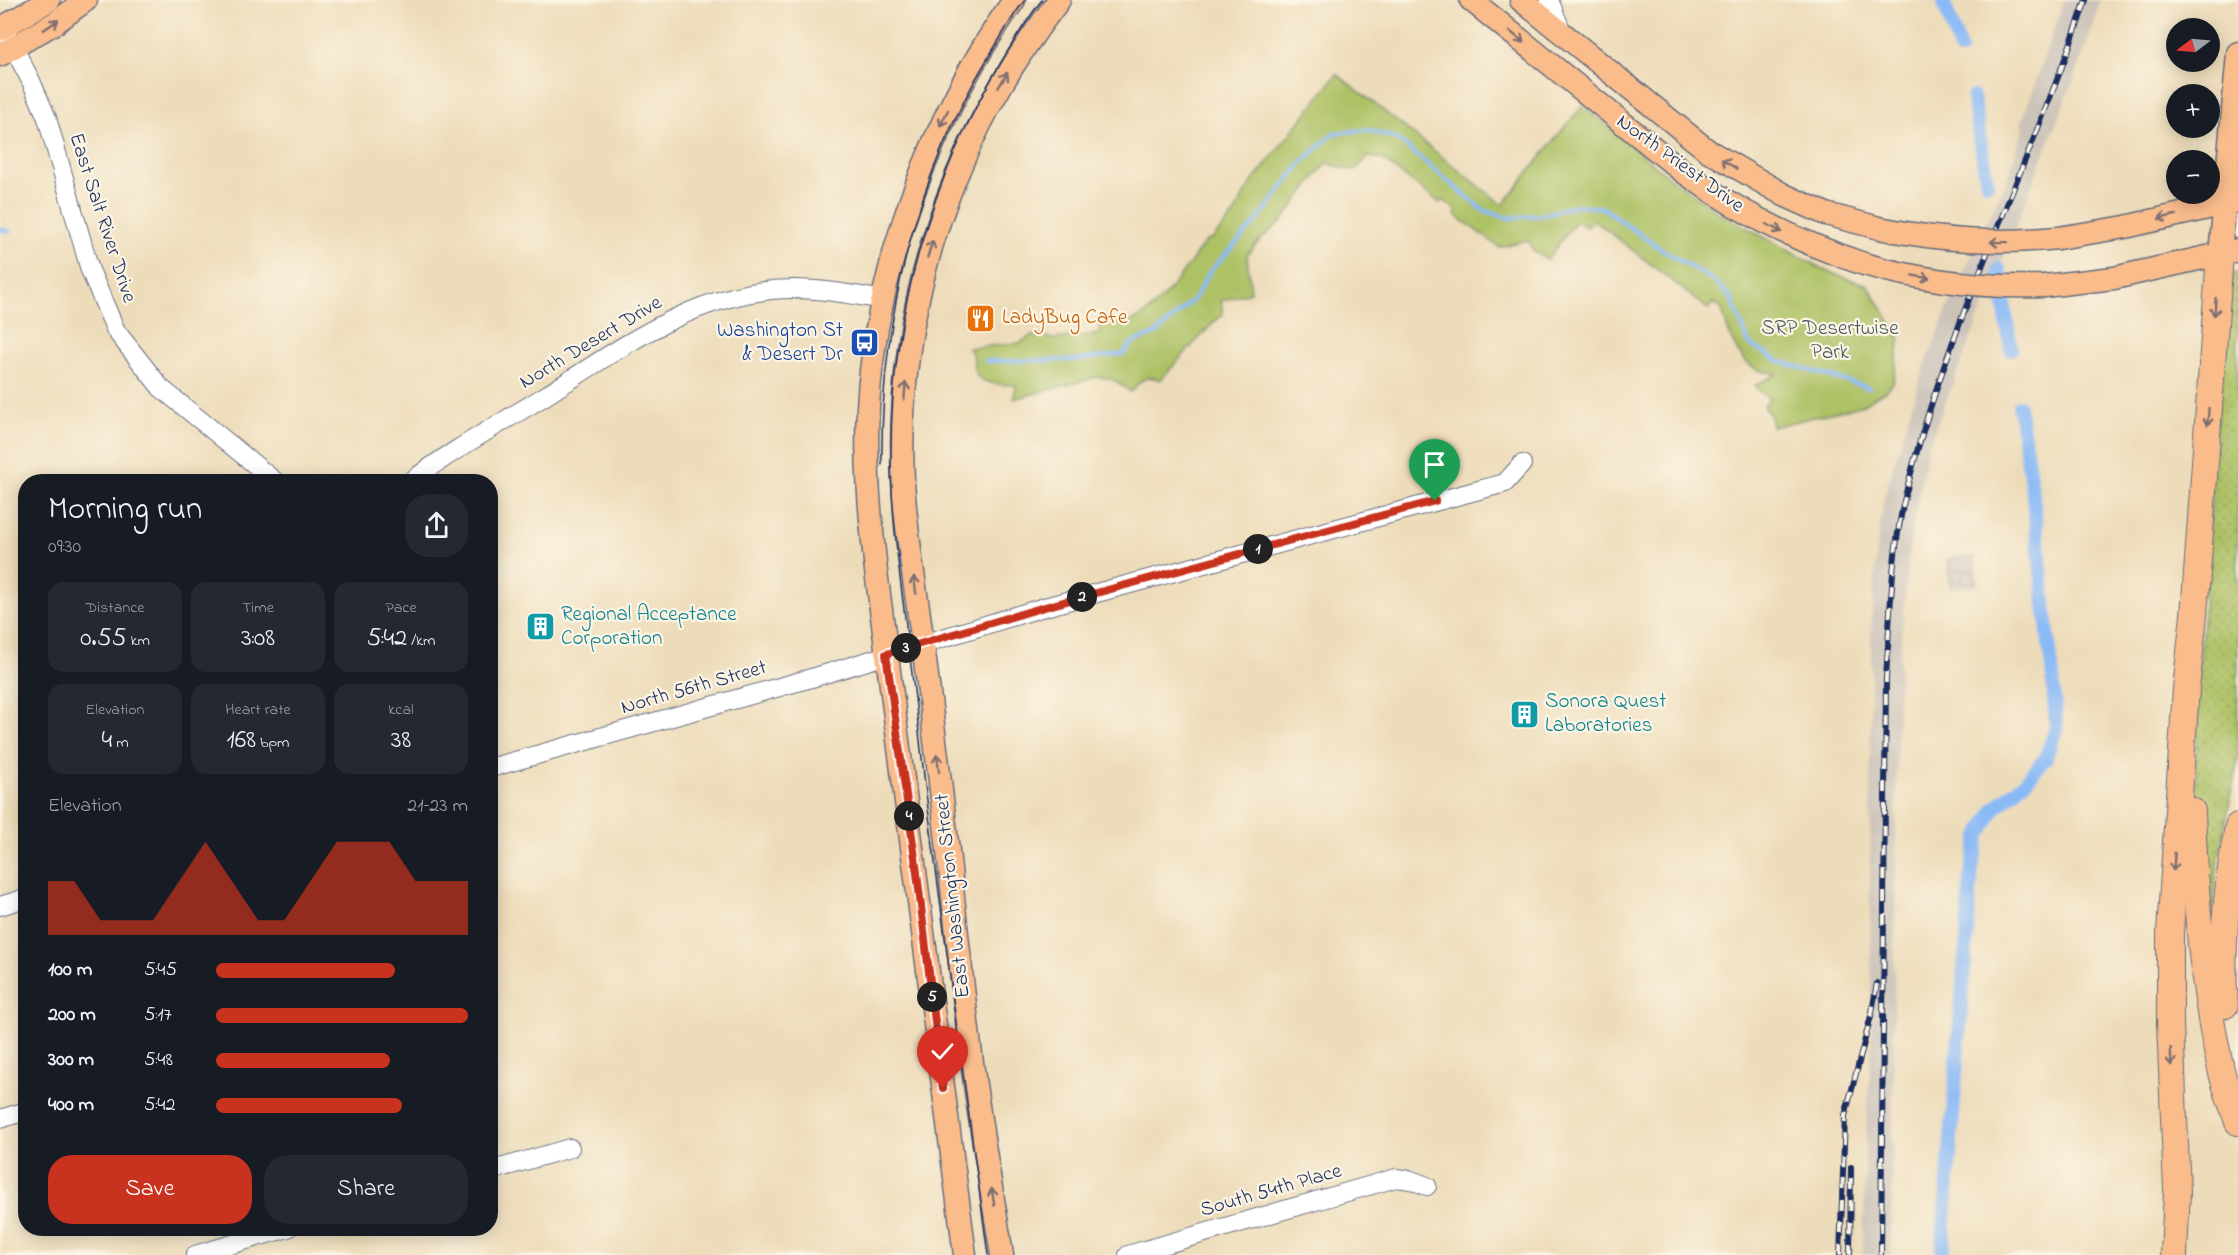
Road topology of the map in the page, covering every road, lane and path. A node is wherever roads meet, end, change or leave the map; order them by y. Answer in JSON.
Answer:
{"nodes":[{"id":1,"x":49,"y":0,"type":"edge"},
{"id":2,"x":86,"y":0,"type":"edge"},
{"id":3,"x":1014,"y":0,"type":"edge"},
{"id":4,"x":1059,"y":0,"type":"edge"},
{"id":5,"x":1471,"y":0,"type":"edge"},
{"id":6,"x":1521,"y":0,"type":"edge"},
{"id":7,"x":1549,"y":0,"type":"edge"},
{"id":8,"x":1492,"y":16,"type":"junction"},
{"id":9,"x":2,"y":28,"type":"edge"},
{"id":10,"x":1564,"y":36,"type":"junction"},
{"id":11,"x":7,"y":52,"type":"edge"},
{"id":12,"x":2238,"y":53,"type":"edge"},
{"id":13,"x":1590,"y":57,"type":"junction"},
{"id":14,"x":2231,"y":203,"type":"edge"},
{"id":15,"x":2229,"y":252,"type":"edge"},
{"id":16,"x":884,"y":300,"type":"junction"},
{"id":17,"x":1521,"y":464,"type":"dead end"},
{"id":18,"x":266,"y":474,"type":"edge"},
{"id":19,"x":423,"y":474,"type":"edge"},
{"id":20,"x":2194,"y":615,"type":"junction"},
{"id":21,"x":916,"y":645,"type":"junction"},
{"id":22,"x":886,"y":654,"type":"junction"},
{"id":23,"x":498,"y":766,"type":"edge"},
{"id":24,"x":2238,"y":826,"type":"edge"},
{"id":25,"x":18,"y":900,"type":"edge"},
{"id":26,"x":0,"y":906,"type":"edge"},
{"id":27,"x":2238,"y":1106,"type":"edge"},
{"id":28,"x":18,"y":1113,"type":"edge"},
{"id":29,"x":0,"y":1119,"type":"edge"},
{"id":30,"x":2238,"y":1122,"type":"edge"},
{"id":31,"x":570,"y":1148,"type":"dead end"},
{"id":32,"x":498,"y":1169,"type":"edge"},
{"id":33,"x":1427,"y":1186,"type":"dead end"},
{"id":34,"x":260,"y":1236,"type":"edge"},
{"id":35,"x":195,"y":1255,"type":"edge"},
{"id":36,"x":965,"y":1255,"type":"edge"},
{"id":37,"x":1002,"y":1255,"type":"edge"},
{"id":38,"x":1128,"y":1255,"type":"edge"},
{"id":39,"x":2174,"y":1255,"type":"edge"}],
"edges":[{"from":1,"to":9,"type":"main road"},
{"from":11,"to":2,"type":"main road","one_way":true},
{"from":3,"to":16,"type":"main road","name":"East Washington Street","one_way":true},
{"from":21,"to":4,"type":"main road","name":"East Washington Street","one_way":true},
{"from":5,"to":8,"type":"main road","name":"North Priest Drive"},
{"from":6,"to":10,"type":"main road","name":"North Priest Drive"},
{"from":7,"to":10,"type":"street"},
{"from":8,"to":13,"type":"main road"},
{"from":8,"to":15,"type":"main road","name":"North Priest Drive","one_way":true,"bridge":true},
{"from":9,"to":11,"type":"street","name":"East Salt River Drive"},
{"from":10,"to":13,"type":"main road","name":"North Priest Drive"},
{"from":11,"to":18,"type":"street","name":"East Salt River Drive"},
{"from":12,"to":14,"type":"main road"},
{"from":14,"to":13,"type":"main road","name":"North Priest Drive","one_way":true,"bridge":true},
{"from":14,"to":15,"type":"main road"},
{"from":15,"to":20,"type":"highway","one_way":true},
{"from":16,"to":19,"type":"street","name":"North Desert Drive"},
{"from":16,"to":22,"type":"main road","name":"East Washington Street"},
{"from":17,"to":21,"type":"street","name":"North 56th Street"},
{"from":20,"to":30,"type":"highway"},
{"from":20,"to":39,"type":"highway","one_way":true},
{"from":21,"to":22,"type":"street","name":"North 56th Street"},
{"from":37,"to":21,"type":"main road","name":"East Washington Street","one_way":true},
{"from":22,"to":23,"type":"street","name":"North 56th Street"},
{"from":22,"to":36,"type":"main road","name":"East Washington Street"},
{"from":24,"to":27,"type":"highway"},
{"from":25,"to":26,"type":"street"},
{"from":28,"to":29,"type":"street"},
{"from":31,"to":32,"type":"street"},
{"from":33,"to":38,"type":"street","name":"South 54th Place"},
{"from":34,"to":35,"type":"street"}]}
